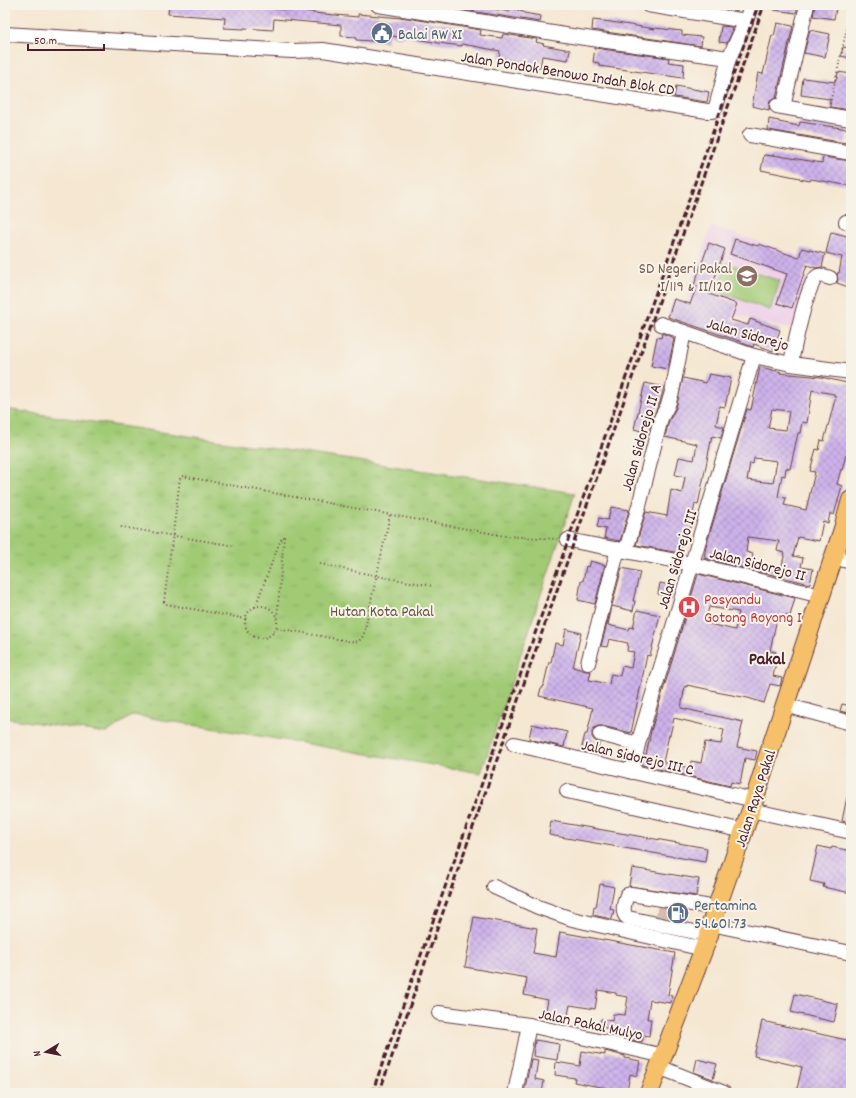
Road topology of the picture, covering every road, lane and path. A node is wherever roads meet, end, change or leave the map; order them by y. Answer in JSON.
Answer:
{"nodes":[{"id":1,"x":378,"y":5,"type":"edge"},
{"id":2,"x":648,"y":5,"type":"edge"},
{"id":3,"x":752,"y":5,"type":"edge"},
{"id":4,"x":807,"y":5,"type":"edge"},
{"id":5,"x":389,"y":6,"type":"edge"},
{"id":6,"x":851,"y":10,"type":"edge"},
{"id":7,"x":746,"y":21,"type":"junction"},
{"id":8,"x":5,"y":34,"type":"edge"},
{"id":9,"x":729,"y":58,"type":"junction"},
{"id":10,"x":827,"y":115,"type":"junction"},
{"id":11,"x":851,"y":119,"type":"edge"},
{"id":12,"x":750,"y":135,"type":"dead end"},
{"id":13,"x":851,"y":153,"type":"edge"},
{"id":14,"x":830,"y":278,"type":"dead end"},
{"id":15,"x":661,"y":324,"type":"dead end"},
{"id":16,"x":684,"y":332,"type":"junction"},
{"id":17,"x":754,"y":356,"type":"junction"},
{"id":18,"x":791,"y":364,"type":"junction"},
{"id":19,"x":851,"y":372,"type":"edge"},
{"id":20,"x":851,"y":500,"type":"edge"},
{"id":21,"x":390,"y":515,"type":"junction"},
{"id":22,"x":121,"y":528,"type":"dead end"},
{"id":23,"x":172,"y":536,"type":"junction"},
{"id":24,"x":568,"y":540,"type":"joint"},
{"id":25,"x":235,"y":546,"type":"dead end"},
{"id":26,"x":622,"y":550,"type":"junction"},
{"id":27,"x":844,"y":560,"type":"edge"},
{"id":28,"x":320,"y":564,"type":"dead end"},
{"id":29,"x":692,"y":564,"type":"junction"},
{"id":30,"x":377,"y":576,"type":"junction"},
{"id":31,"x":433,"y":586,"type":"dead end"},
{"id":32,"x":821,"y":596,"type":"junction"},
{"id":33,"x":255,"y":608,"type":"junction"},
{"id":34,"x":277,"y":618,"type":"junction"},
{"id":35,"x":246,"y":619,"type":"junction"},
{"id":36,"x":277,"y":628,"type":"junction"},
{"id":37,"x":588,"y":663,"type":"dead end"},
{"id":38,"x":790,"y":706,"type":"junction"},
{"id":39,"x":851,"y":723,"type":"edge"},
{"id":40,"x":600,"y":734,"type":"dead end"},
{"id":41,"x":514,"y":744,"type":"dead end"},
{"id":42,"x":638,"y":744,"type":"junction"},
{"id":43,"x":632,"y":772,"type":"junction"},
{"id":44,"x":567,"y":791,"type":"dead end"},
{"id":45,"x":755,"y":808,"type":"junction"},
{"id":46,"x":744,"y":831,"type":"junction"},
{"id":47,"x":851,"y":832,"type":"edge"},
{"id":48,"x":494,"y":887,"type":"dead end"},
{"id":49,"x":710,"y":929,"type":"junction"},
{"id":50,"x":851,"y":953,"type":"edge"},
{"id":51,"x":438,"y":1013,"type":"dead end"},
{"id":52,"x":530,"y":1025,"type":"junction"},
{"id":53,"x":662,"y":1062,"type":"junction"},
{"id":54,"x":515,"y":1093,"type":"edge"},
{"id":55,"x":649,"y":1093,"type":"edge"},
{"id":56,"x":724,"y":1093,"type":"edge"}],
"edges":[{"from":1,"to":5,"type":"street"},
{"from":2,"to":7,"type":"street"},
{"from":3,"to":7,"type":"street"},
{"from":4,"to":10,"type":"street"},
{"from":5,"to":9,"type":"street"},
{"from":6,"to":10,"type":"path"},
{"from":7,"to":9,"type":"street"},
{"from":8,"to":9,"type":"street","name":"Jalan Pondok Benowo Indah Blok CD"},
{"from":10,"to":11,"type":"street"},
{"from":12,"to":13,"type":"street"},
{"from":14,"to":18,"type":"street"},
{"from":15,"to":16,"type":"street","name":"Jalan Sidorejo"},
{"from":16,"to":17,"type":"street","name":"Jalan Sidorejo"},
{"from":16,"to":26,"type":"street","name":"Jalan Sidorejo II A"},
{"from":17,"to":18,"type":"street","name":"Jalan Sidorejo"},
{"from":17,"to":29,"type":"street","name":"Jalan Sidorejo III"},
{"from":18,"to":19,"type":"street","name":"Jalan Sidorejo"},
{"from":20,"to":27,"type":"main road","name":"Jalan Raya Pakal"},
{"from":21,"to":23,"type":"path"},
{"from":21,"to":24,"type":"path"},
{"from":21,"to":30,"type":"path"},
{"from":22,"to":23,"type":"path"},
{"from":23,"to":25,"type":"path"},
{"from":23,"to":35,"type":"path"},
{"from":24,"to":26,"type":"street","name":"Jalan Sidorejo II"},
{"from":26,"to":29,"type":"street","name":"Jalan Sidorejo II"},
{"from":26,"to":37,"type":"street","name":"Jalan Sidorejo II A"},
{"from":27,"to":32,"type":"main road","name":"Jalan Raya Pakal"},
{"from":28,"to":30,"type":"path"},
{"from":29,"to":32,"type":"street","name":"Jalan Sidorejo II"},
{"from":29,"to":42,"type":"street","name":"Jalan Sidorejo III"},
{"from":30,"to":31,"type":"path"},
{"from":30,"to":36,"type":"path"},
{"from":32,"to":38,"type":"main road","name":"Jalan Raya Pakal"},
{"from":33,"to":34,"type":"path"},
{"from":33,"to":34,"type":"path"},
{"from":33,"to":35,"type":"path"},
{"from":34,"to":36,"type":"path"},
{"from":35,"to":36,"type":"path"},
{"from":38,"to":39,"type":"street"},
{"from":38,"to":45,"type":"main road","name":"Jalan Raya Pakal"},
{"from":40,"to":42,"type":"street"},
{"from":41,"to":43,"type":"street","name":"Jalan Sidorejo III C"},
{"from":42,"to":43,"type":"street","name":"Jalan Sidorejo III"},
{"from":43,"to":45,"type":"street","name":"Jalan Sidorejo III C"},
{"from":44,"to":46,"type":"street"},
{"from":45,"to":46,"type":"main road","name":"Jalan Raya Pakal"},
{"from":45,"to":47,"type":"street","name":"Jalan Sidorejo III C"},
{"from":46,"to":49,"type":"main road","name":"Jalan Raya Pakal"},
{"from":48,"to":49,"type":"street"},
{"from":49,"to":49,"type":"street"},
{"from":49,"to":50,"type":"street"},
{"from":49,"to":53,"type":"main road","name":"Jalan Raya Pakal"},
{"from":51,"to":52,"type":"street"},
{"from":52,"to":53,"type":"street","name":"Jalan Pakal Mulyo"},
{"from":52,"to":54,"type":"street","name":"Jalan Pakal Mulyo"},
{"from":53,"to":55,"type":"main road","name":"Jalan Raya Pakal"},
{"from":53,"to":56,"type":"street","name":"Jalan Pakal Mulyo"}]}
